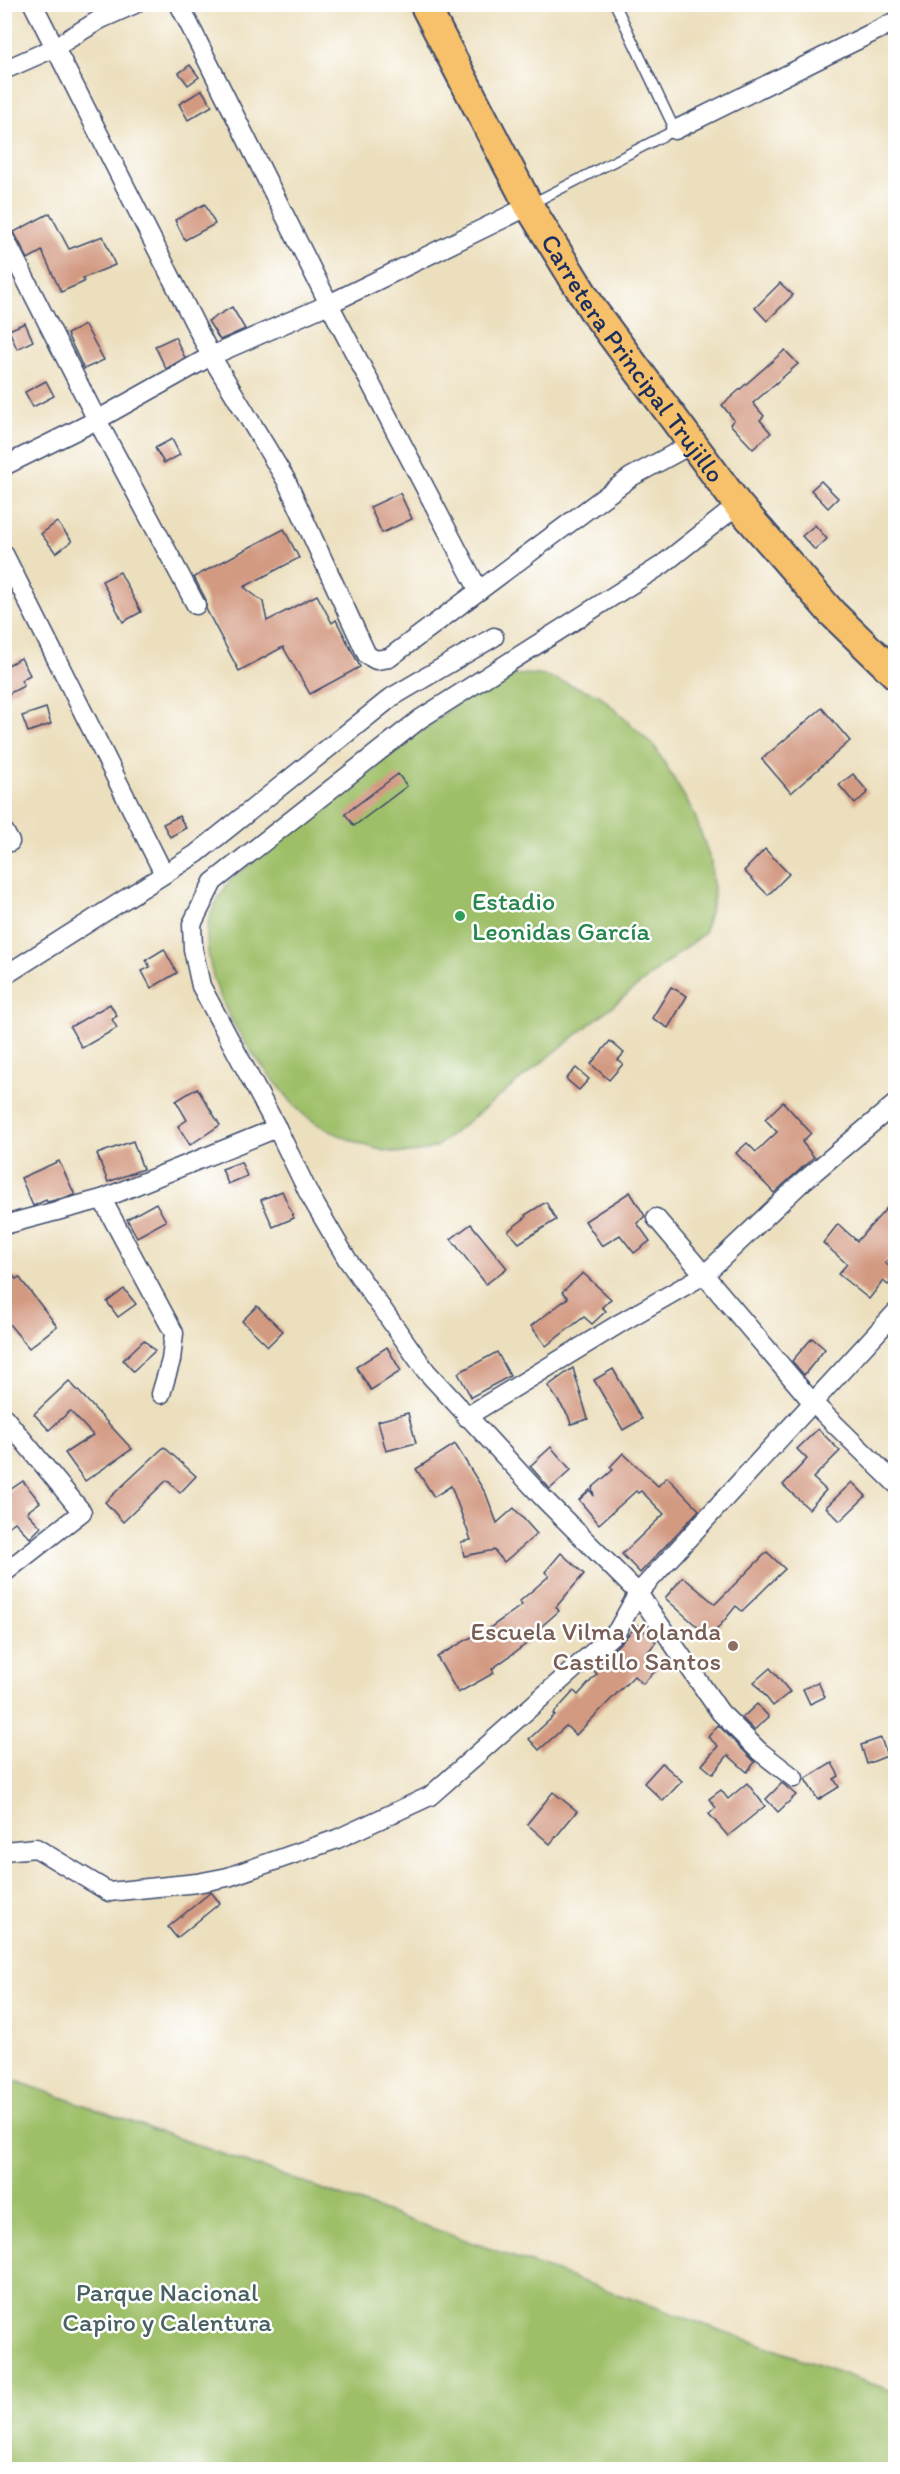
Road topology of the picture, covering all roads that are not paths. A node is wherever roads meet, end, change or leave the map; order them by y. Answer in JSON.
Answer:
{"nodes":[{"id":1,"x":33,"y":4,"type":"edge"},
{"id":2,"x":135,"y":4,"type":"edge"},
{"id":3,"x":179,"y":4,"type":"edge"},
{"id":4,"x":424,"y":4,"type":"edge"},
{"id":5,"x":615,"y":4,"type":"edge"},
{"id":6,"x":896,"y":21,"type":"edge"},
{"id":7,"x":54,"y":48,"type":"junction"},
{"id":8,"x":4,"y":70,"type":"edge"},
{"id":9,"x":675,"y":130,"type":"junction"},
{"id":10,"x":529,"y":206,"type":"junction"},
{"id":11,"x":4,"y":237,"type":"edge"},
{"id":12,"x":330,"y":304,"type":"junction"},
{"id":13,"x":211,"y":356,"type":"junction"},
{"id":14,"x":97,"y":420,"type":"junction"},
{"id":15,"x":692,"y":444,"type":"junction"},
{"id":16,"x":4,"y":466,"type":"edge"},
{"id":17,"x":738,"y":505,"type":"junction"},
{"id":18,"x":4,"y":554,"type":"edge"},
{"id":19,"x":479,"y":591,"type":"junction"},
{"id":20,"x":196,"y":605,"type":"dead end"},
{"id":21,"x":494,"y":637,"type":"dead end"},
{"id":22,"x":896,"y":675,"type":"edge"},
{"id":23,"x":164,"y":874,"type":"junction"},
{"id":24,"x":4,"y":976,"type":"edge"},
{"id":25,"x":896,"y":1103,"type":"edge"},
{"id":26,"x":276,"y":1128,"type":"junction"},
{"id":27,"x":102,"y":1199,"type":"junction"},
{"id":28,"x":656,"y":1218,"type":"dead end"},
{"id":29,"x":4,"y":1225,"type":"edge"},
{"id":30,"x":704,"y":1275,"type":"junction"},
{"id":31,"x":896,"y":1312,"type":"edge"},
{"id":32,"x":161,"y":1394,"type":"dead end"},
{"id":33,"x":813,"y":1403,"type":"junction"},
{"id":34,"x":4,"y":1417,"type":"edge"},
{"id":35,"x":466,"y":1417,"type":"junction"},
{"id":36,"x":896,"y":1484,"type":"edge"},
{"id":37,"x":4,"y":1573,"type":"edge"},
{"id":38,"x":638,"y":1593,"type":"junction"},
{"id":39,"x":794,"y":1778,"type":"dead end"},
{"id":40,"x":4,"y":1851,"type":"edge"}],
"edges":[{"from":1,"to":7,"type":"street"},
{"from":2,"to":7,"type":"street"},
{"from":3,"to":12,"type":"street"},
{"from":4,"to":10,"type":"main road","name":"Carretera Principal Trujillo"},
{"from":5,"to":9,"type":"lane"},
{"from":6,"to":9,"type":"street"},
{"from":7,"to":8,"type":"street"},
{"from":7,"to":13,"type":"street"},
{"from":9,"to":10,"type":"lane"},
{"from":10,"to":12,"type":"street"},
{"from":10,"to":15,"type":"main road","name":"Carretera Principal Trujillo"},
{"from":11,"to":14,"type":"street"},
{"from":12,"to":13,"type":"street"},
{"from":12,"to":19,"type":"street"},
{"from":13,"to":14,"type":"street"},
{"from":13,"to":19,"type":"street"},
{"from":14,"to":16,"type":"street"},
{"from":14,"to":20,"type":"street"},
{"from":15,"to":17,"type":"main road","name":"Carretera Principal Trujillo"},
{"from":15,"to":19,"type":"street"},
{"from":17,"to":22,"type":"main road","name":"Carretera Principal Trujillo"},
{"from":17,"to":26,"type":"street"},
{"from":18,"to":23,"type":"street"},
{"from":21,"to":23,"type":"street"},
{"from":23,"to":24,"type":"street"},
{"from":25,"to":30,"type":"street"},
{"from":26,"to":27,"type":"street"},
{"from":26,"to":35,"type":"street"},
{"from":27,"to":29,"type":"street"},
{"from":27,"to":32,"type":"street"},
{"from":28,"to":30,"type":"street"},
{"from":30,"to":33,"type":"street"},
{"from":30,"to":35,"type":"street"},
{"from":31,"to":33,"type":"street"},
{"from":33,"to":36,"type":"street"},
{"from":33,"to":38,"type":"street"},
{"from":34,"to":37,"type":"street"},
{"from":35,"to":38,"type":"street"},
{"from":38,"to":39,"type":"street"},
{"from":38,"to":40,"type":"street"}]}
